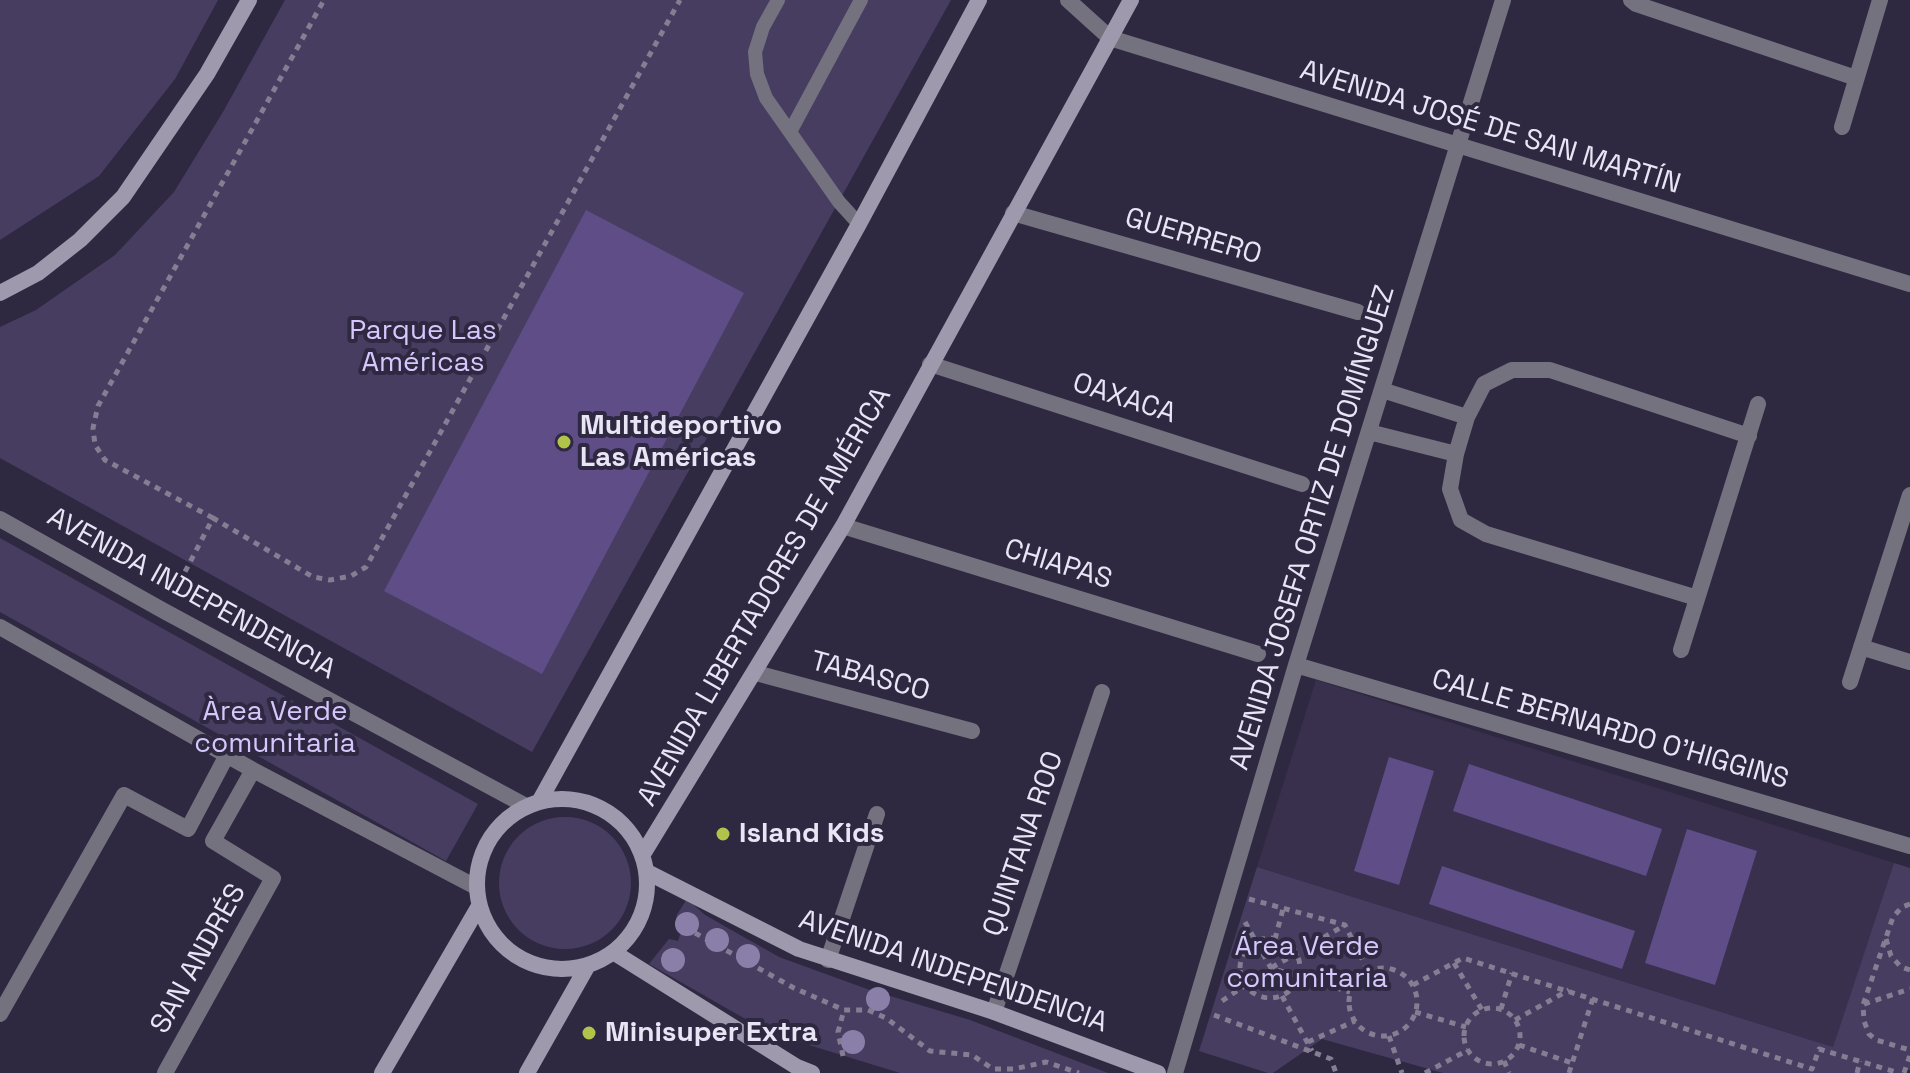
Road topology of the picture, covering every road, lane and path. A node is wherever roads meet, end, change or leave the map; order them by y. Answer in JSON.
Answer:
{"nodes":[{"id":1,"x":249,"y":0,"type":"edge"},
{"id":2,"x":324,"y":0,"type":"edge"},
{"id":3,"x":680,"y":0,"type":"edge"},
{"id":4,"x":778,"y":0,"type":"edge"},
{"id":5,"x":861,"y":0,"type":"edge"},
{"id":6,"x":979,"y":0,"type":"edge"},
{"id":7,"x":1068,"y":0,"type":"edge"},
{"id":8,"x":1131,"y":0,"type":"edge"},
{"id":9,"x":1503,"y":0,"type":"edge"},
{"id":10,"x":1631,"y":0,"type":"edge"},
{"id":11,"x":1880,"y":0,"type":"edge"},
{"id":12,"x":1110,"y":38,"type":"junction"},
{"id":13,"x":1856,"y":78,"type":"junction"},
{"id":14,"x":1842,"y":127,"type":"dead end"},
{"id":15,"x":790,"y":132,"type":"junction"},
{"id":16,"x":1459,"y":145,"type":"junction"},
{"id":17,"x":1013,"y":213,"type":"junction"},
{"id":18,"x":859,"y":224,"type":"junction"},
{"id":19,"x":1910,"y":284,"type":"edge"},
{"id":20,"x":0,"y":293,"type":"edge"},
{"id":21,"x":1358,"y":312,"type":"dead end"},
{"id":22,"x":930,"y":364,"type":"junction"},
{"id":23,"x":1382,"y":390,"type":"junction"},
{"id":24,"x":1758,"y":404,"type":"dead end"},
{"id":25,"x":1467,"y":417,"type":"junction"},
{"id":26,"x":1369,"y":432,"type":"junction"},
{"id":27,"x":1749,"y":436,"type":"junction"},
{"id":28,"x":1456,"y":454,"type":"junction"},
{"id":29,"x":1302,"y":484,"type":"dead end"},
{"id":30,"x":1910,"y":495,"type":"edge"},
{"id":31,"x":213,"y":518,"type":"junction"},
{"id":32,"x":0,"y":519,"type":"edge"},
{"id":33,"x":843,"y":526,"type":"junction"},
{"id":34,"x":1697,"y":598,"type":"junction"},
{"id":35,"x":164,"y":611,"type":"junction"},
{"id":36,"x":0,"y":627,"type":"edge"},
{"id":37,"x":1861,"y":647,"type":"junction"},
{"id":38,"x":1681,"y":650,"type":"dead end"},
{"id":39,"x":1258,"y":654,"type":"dead end"},
{"id":40,"x":1910,"y":662,"type":"edge"},
{"id":41,"x":1296,"y":665,"type":"junction"},
{"id":42,"x":756,"y":673,"type":"junction"},
{"id":43,"x":1850,"y":682,"type":"dead end"},
{"id":44,"x":1102,"y":692,"type":"dead end"},
{"id":45,"x":972,"y":731,"type":"dead end"},
{"id":46,"x":227,"y":755,"type":"junction"},
{"id":47,"x":253,"y":770,"type":"junction"},
{"id":48,"x":532,"y":804,"type":"junction"},
{"id":49,"x":877,"y":814,"type":"dead end"},
{"id":50,"x":1910,"y":846,"type":"edge"},
{"id":51,"x":643,"y":854,"type":"junction"},
{"id":52,"x":647,"y":872,"type":"junction"},
{"id":53,"x":476,"y":887,"type":"junction"},
{"id":54,"x":1229,"y":893,"type":"junction"},
{"id":55,"x":1910,"y":904,"type":"edge"},
{"id":56,"x":479,"y":906,"type":"junction"},
{"id":57,"x":1283,"y":908,"type":"junction"},
{"id":58,"x":1345,"y":925,"type":"junction"},
{"id":59,"x":695,"y":933,"type":"dead end"},
{"id":60,"x":1275,"y":939,"type":"junction"},
{"id":61,"x":1886,"y":939,"type":"junction"},
{"id":62,"x":1256,"y":942,"type":"junction"},
{"id":63,"x":613,"y":952,"type":"junction"},
{"id":64,"x":1296,"y":954,"type":"junction"},
{"id":65,"x":828,"y":960,"type":"junction"},
{"id":66,"x":1454,"y":963,"type":"junction"},
{"id":67,"x":588,"y":965,"type":"junction"},
{"id":68,"x":1271,"y":968,"type":"junction"},
{"id":69,"x":1910,"y":970,"type":"edge"},
{"id":70,"x":1368,"y":971,"type":"junction"},
{"id":71,"x":1512,"y":973,"type":"junction"},
{"id":72,"x":1298,"y":977,"type":"junction"},
{"id":73,"x":1245,"y":985,"type":"junction"},
{"id":74,"x":1413,"y":985,"type":"junction"},
{"id":75,"x":1910,"y":989,"type":"edge"},
{"id":76,"x":1569,"y":990,"type":"junction"},
{"id":77,"x":1350,"y":992,"type":"junction"},
{"id":78,"x":1282,"y":996,"type":"junction"},
{"id":79,"x":1593,"y":998,"type":"junction"},
{"id":80,"x":1863,"y":1005,"type":"junction"},
{"id":81,"x":1501,"y":1009,"type":"junction"},
{"id":82,"x":844,"y":1010,"type":"junction"},
{"id":83,"x":1482,"y":1010,"type":"junction"},
{"id":84,"x":1206,"y":1011,"type":"junction"},
{"id":85,"x":994,"y":1012,"type":"junction"},
{"id":86,"x":1415,"y":1012,"type":"junction"},
{"id":87,"x":0,"y":1014,"type":"edge"},
{"id":88,"x":1515,"y":1020,"type":"junction"},
{"id":89,"x":1191,"y":1021,"type":"junction"},
{"id":90,"x":1355,"y":1021,"type":"junction"},
{"id":91,"x":1466,"y":1027,"type":"junction"},
{"id":92,"x":1389,"y":1036,"type":"junction"},
{"id":93,"x":1308,"y":1042,"type":"junction"},
{"id":94,"x":1519,"y":1045,"type":"junction"},
{"id":95,"x":1468,"y":1050,"type":"junction"},
{"id":96,"x":1313,"y":1052,"type":"junction"},
{"id":97,"x":1910,"y":1052,"type":"edge"},
{"id":98,"x":843,"y":1056,"type":"dead end"},
{"id":99,"x":1504,"y":1061,"type":"junction"},
{"id":100,"x":1860,"y":1061,"type":"junction"},
{"id":101,"x":1572,"y":1063,"type":"junction"},
{"id":102,"x":802,"y":1071,"type":"edge"},
{"id":103,"x":995,"y":1071,"type":"edge"},
{"id":104,"x":1812,"y":1071,"type":"edge"},
{"id":105,"x":165,"y":1073,"type":"edge"},
{"id":106,"x":382,"y":1073,"type":"edge"},
{"id":107,"x":527,"y":1073,"type":"edge"},
{"id":108,"x":1079,"y":1073,"type":"edge"},
{"id":109,"x":1158,"y":1073,"type":"edge"},
{"id":110,"x":1175,"y":1073,"type":"edge"},
{"id":111,"x":1336,"y":1073,"type":"edge"},
{"id":112,"x":1402,"y":1073,"type":"edge"},
{"id":113,"x":1425,"y":1073,"type":"edge"},
{"id":114,"x":1509,"y":1073,"type":"edge"},
{"id":115,"x":1569,"y":1073,"type":"edge"},
{"id":116,"x":1857,"y":1073,"type":"edge"},
{"id":117,"x":1901,"y":1073,"type":"edge"}],
"edges":[{"from":1,"to":20,"type":"main road"},
{"from":2,"to":31,"type":"path"},
{"from":3,"to":31,"type":"path"},
{"from":4,"to":15,"type":"lane"},
{"from":5,"to":15,"type":"lane"},
{"from":6,"to":18,"type":"main road"},
{"from":7,"to":12,"type":"street","name":"AVENIDA JOSÉ DE SAN MARTÍN"},
{"from":8,"to":12,"type":"main road","name":"AVENIDA LIBERTADORES DE AMÉRICA"},
{"from":9,"to":16,"type":"street","name":"AVENIDA JOSEFA ORTIZ DE DOMÍNGUEZ"},
{"from":10,"to":13,"type":"street"},
{"from":11,"to":13,"type":"street"},
{"from":12,"to":16,"type":"street","name":"AVENIDA JOSÉ DE SAN MARTÍN"},
{"from":12,"to":17,"type":"main road","name":"AVENIDA LIBERTADORES DE AMÉRICA"},
{"from":13,"to":14,"type":"street"},
{"from":15,"to":18,"type":"lane"},
{"from":16,"to":19,"type":"street","name":"AVENIDA JOSÉ DE SAN MARTÍN"},
{"from":16,"to":23,"type":"street","name":"AVENIDA JOSEFA ORTIZ DE DOMÍNGUEZ"},
{"from":17,"to":21,"type":"street","name":"GUERRERO"},
{"from":17,"to":22,"type":"main road","name":"AVENIDA LIBERTADORES DE AMÉRICA"},
{"from":18,"to":48,"type":"main road"},
{"from":22,"to":29,"type":"street","name":"OAXACA"},
{"from":22,"to":33,"type":"main road","name":"AVENIDA LIBERTADORES DE AMÉRICA"},
{"from":23,"to":25,"type":"street"},
{"from":23,"to":26,"type":"street","name":"AVENIDA JOSEFA ORTIZ DE DOMÍNGUEZ"},
{"from":24,"to":27,"type":"street"},
{"from":25,"to":27,"type":"street"},
{"from":25,"to":28,"type":"street"},
{"from":26,"to":28,"type":"street"},
{"from":26,"to":41,"type":"street","name":"AVENIDA JOSEFA ORTIZ DE DOMÍNGUEZ"},
{"from":27,"to":34,"type":"street"},
{"from":28,"to":34,"type":"street"},
{"from":30,"to":37,"type":"street"},
{"from":31,"to":35,"type":"path"},
{"from":32,"to":35,"type":"street","name":"AVENIDA INDEPENDENCIA"},
{"from":33,"to":39,"type":"street","name":"CHIAPAS"},
{"from":33,"to":42,"type":"main road","name":"AVENIDA LIBERTADORES DE AMÉRICA"},
{"from":34,"to":38,"type":"street"},
{"from":35,"to":48,"type":"street","name":"AVENIDA INDEPENDENCIA"},
{"from":36,"to":46,"type":"street"},
{"from":37,"to":40,"type":"street"},
{"from":37,"to":43,"type":"street"},
{"from":41,"to":50,"type":"street","name":"CALLE BERNARDO O'HIGGINS"},
{"from":41,"to":54,"type":"street","name":"AVENIDA JOSEFA ORTIZ DE DOMÍNGUEZ"},
{"from":42,"to":45,"type":"street","name":"TABASCO"},
{"from":42,"to":51,"type":"main road","name":"AVENIDA LIBERTADORES DE AMÉRICA"},
{"from":44,"to":85,"type":"street","name":"QUINTANA ROO"},
{"from":46,"to":47,"type":"street"},
{"from":46,"to":87,"type":"street"},
{"from":47,"to":53,"type":"street"},
{"from":47,"to":105,"type":"street","name":"SAN ANDRÉS"},
{"from":48,"to":51,"type":"main road"},
{"from":48,"to":53,"type":"main road"},
{"from":49,"to":65,"type":"street"},
{"from":51,"to":52,"type":"main road"},
{"from":52,"to":63,"type":"main road"},
{"from":52,"to":65,"type":"main road","name":"AVENIDA INDEPENDENCIA"},
{"from":53,"to":56,"type":"main road"},
{"from":54,"to":57,"type":"path"},
{"from":54,"to":62,"type":"path"},
{"from":54,"to":89,"type":"street","name":"AVENIDA JOSEFA ORTIZ DE DOMÍNGUEZ"},
{"from":55,"to":61,"type":"path"},
{"from":56,"to":67,"type":"main road"},
{"from":56,"to":106,"type":"main road"},
{"from":57,"to":58,"type":"path"},
{"from":57,"to":60,"type":"path"},
{"from":58,"to":64,"type":"path"},
{"from":58,"to":70,"type":"path"},
{"from":59,"to":82,"type":"path"},
{"from":60,"to":62,"type":"path"},
{"from":60,"to":64,"type":"path"},
{"from":61,"to":69,"type":"path"},
{"from":61,"to":80,"type":"path"},
{"from":62,"to":68,"type":"path"},
{"from":62,"to":73,"type":"path"},
{"from":63,"to":67,"type":"main road"},
{"from":63,"to":102,"type":"main road"},
{"from":64,"to":68,"type":"path"},
{"from":64,"to":72,"type":"path"},
{"from":65,"to":85,"type":"main road","name":"AVENIDA INDEPENDENCIA"},
{"from":66,"to":71,"type":"path"},
{"from":66,"to":74,"type":"path"},
{"from":66,"to":83,"type":"path"},
{"from":67,"to":107,"type":"main road"},
{"from":68,"to":72,"type":"path"},
{"from":68,"to":73,"type":"path"},
{"from":70,"to":74,"type":"path"},
{"from":70,"to":77,"type":"path"},
{"from":71,"to":76,"type":"path"},
{"from":71,"to":81,"type":"path"},
{"from":72,"to":77,"type":"path"},
{"from":72,"to":78,"type":"path"},
{"from":73,"to":78,"type":"path"},
{"from":73,"to":84,"type":"path"},
{"from":74,"to":86,"type":"path"},
{"from":75,"to":80,"type":"path"},
{"from":76,"to":79,"type":"path"},
{"from":76,"to":88,"type":"path"},
{"from":77,"to":90,"type":"path"},
{"from":78,"to":93,"type":"path"},
{"from":79,"to":101,"type":"path"},
{"from":79,"to":104,"type":"path"},
{"from":80,"to":97,"type":"path"},
{"from":81,"to":83,"type":"path"},
{"from":81,"to":88,"type":"path"},
{"from":82,"to":98,"type":"path"},
{"from":82,"to":103,"type":"path"},
{"from":83,"to":91,"type":"path"},
{"from":84,"to":89,"type":"path"},
{"from":84,"to":96,"type":"path"},
{"from":85,"to":109,"type":"main road","name":"AVENIDA INDEPENDENCIA"},
{"from":86,"to":91,"type":"path"},
{"from":86,"to":92,"type":"path"},
{"from":88,"to":94,"type":"path"},
{"from":89,"to":110,"type":"street","name":"AVENIDA JOSEFA ORTIZ DE DOMÍNGUEZ"},
{"from":90,"to":92,"type":"path"},
{"from":90,"to":93,"type":"path"},
{"from":91,"to":95,"type":"path"},
{"from":92,"to":112,"type":"path"},
{"from":93,"to":96,"type":"path"},
{"from":94,"to":99,"type":"path"},
{"from":94,"to":101,"type":"path"},
{"from":95,"to":99,"type":"path"},
{"from":95,"to":113,"type":"path"},
{"from":96,"to":111,"type":"path"},
{"from":97,"to":117,"type":"path"},
{"from":99,"to":114,"type":"path"},
{"from":100,"to":104,"type":"path"},
{"from":100,"to":116,"type":"path"},
{"from":100,"to":117,"type":"path"},
{"from":101,"to":115,"type":"path"},
{"from":103,"to":108,"type":"path"}]}
